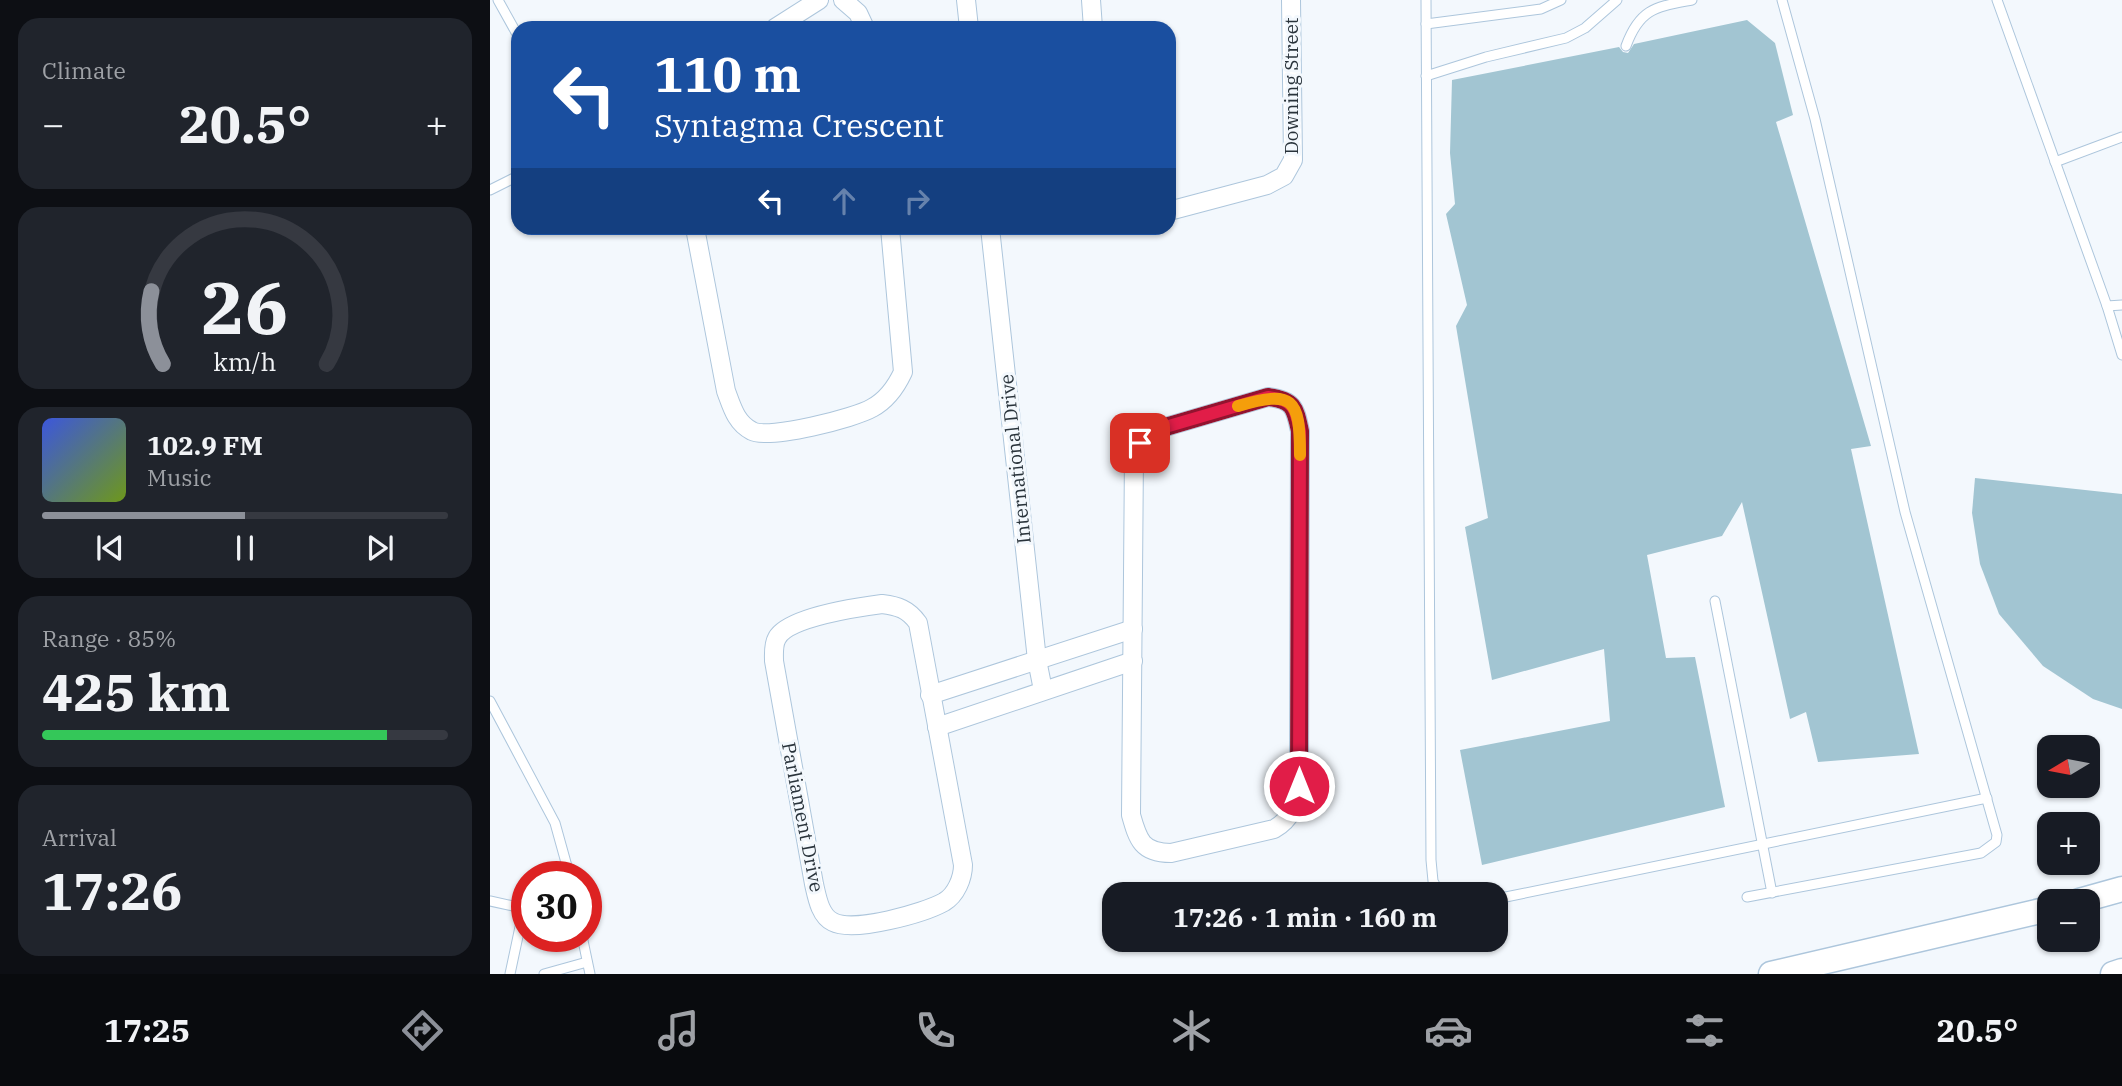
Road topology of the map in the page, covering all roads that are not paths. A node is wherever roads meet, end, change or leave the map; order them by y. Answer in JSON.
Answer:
{"nodes":[{"id":1,"x":498,"y":0,"type":"edge"},
{"id":2,"x":819,"y":0,"type":"edge"},
{"id":3,"x":843,"y":0,"type":"edge"},
{"id":4,"x":966,"y":0,"type":"edge"},
{"id":5,"x":1091,"y":0,"type":"edge"},
{"id":6,"x":1291,"y":0,"type":"edge"},
{"id":7,"x":1426,"y":0,"type":"edge"},
{"id":8,"x":1561,"y":0,"type":"edge"},
{"id":9,"x":1617,"y":0,"type":"edge"},
{"id":10,"x":1692,"y":0,"type":"edge"},
{"id":11,"x":1782,"y":0,"type":"edge"},
{"id":12,"x":1997,"y":0,"type":"edge"},
{"id":13,"x":786,"y":21,"type":"edge"},
{"id":14,"x":862,"y":21,"type":"edge"},
{"id":15,"x":968,"y":21,"type":"edge"},
{"id":16,"x":1092,"y":21,"type":"edge"},
{"id":17,"x":511,"y":23,"type":"edge"},
{"id":18,"x":1426,"y":24,"type":"junction"},
{"id":19,"x":1626,"y":46,"type":"dead end"},
{"id":20,"x":1426,"y":76,"type":"junction"},
{"id":21,"x":2122,"y":136,"type":"edge"},
{"id":22,"x":2055,"y":162,"type":"junction"},
{"id":23,"x":511,"y":180,"type":"edge"},
{"id":24,"x":490,"y":190,"type":"edge"},
{"id":25,"x":1176,"y":209,"type":"edge"},
{"id":26,"x":696,"y":235,"type":"edge"},
{"id":27,"x":891,"y":235,"type":"edge"},
{"id":28,"x":991,"y":235,"type":"edge"},
{"id":29,"x":2122,"y":305,"type":"edge"},
{"id":30,"x":2107,"y":306,"type":"junction"},
{"id":31,"x":2122,"y":355,"type":"edge"},
{"id":32,"x":1714,"y":600,"type":"dead end"},
{"id":33,"x":1133,"y":629,"type":"junction"},
{"id":34,"x":1037,"y":660,"type":"junction"},
{"id":35,"x":1133,"y":661,"type":"junction"},
{"id":36,"x":1043,"y":690,"type":"junction"},
{"id":37,"x":930,"y":695,"type":"junction"},
{"id":38,"x":490,"y":701,"type":"edge"},
{"id":39,"x":937,"y":727,"type":"junction"},
{"id":40,"x":1987,"y":798,"type":"junction"},
{"id":41,"x":1763,"y":843,"type":"junction"},
{"id":42,"x":566,"y":861,"type":"edge"},
{"id":43,"x":1434,"y":882,"type":"edge"},
{"id":44,"x":2122,"y":890,"type":"edge"},
{"id":45,"x":1772,"y":893,"type":"junction"},
{"id":46,"x":1508,"y":896,"type":"edge"},
{"id":47,"x":2100,"y":896,"type":"edge"},
{"id":48,"x":1747,"y":897,"type":"dead end"},
{"id":49,"x":490,"y":901,"type":"edge"},
{"id":50,"x":511,"y":905,"type":"edge"},
{"id":51,"x":2037,"y":912,"type":"edge"},
{"id":52,"x":515,"y":952,"type":"edge"},
{"id":53,"x":585,"y":952,"type":"edge"},
{"id":54,"x":587,"y":962,"type":"junction"},
{"id":55,"x":2122,"y":971,"type":"edge"},
{"id":56,"x":510,"y":974,"type":"edge"},
{"id":57,"x":544,"y":974,"type":"edge"},
{"id":58,"x":590,"y":974,"type":"edge"},
{"id":59,"x":1771,"y":974,"type":"edge"},
{"id":60,"x":2113,"y":974,"type":"edge"}],
"edges":[{"from":1,"to":17,"type":"lane"},
{"from":2,"to":13,"type":"street"},
{"from":3,"to":14,"type":"street"},
{"from":4,"to":15,"type":"street"},
{"from":5,"to":16,"type":"street"},
{"from":6,"to":25,"type":"street","name":"Downing Street"},
{"from":7,"to":18,"type":"lane"},
{"from":8,"to":18,"type":"lane"},
{"from":9,"to":20,"type":"lane"},
{"from":10,"to":19,"type":"lane"},
{"from":11,"to":40,"type":"lane"},
{"from":12,"to":22,"type":"lane"},
{"from":18,"to":20,"type":"lane"},
{"from":20,"to":43,"type":"lane"},
{"from":21,"to":22,"type":"lane"},
{"from":22,"to":30,"type":"lane"},
{"from":23,"to":24,"type":"lane"},
{"from":26,"to":27,"type":"street"},
{"from":28,"to":34,"type":"street","name":"International Drive"},
{"from":29,"to":30,"type":"lane"},
{"from":30,"to":31,"type":"lane"},
{"from":32,"to":41,"type":"lane"},
{"from":33,"to":34,"type":"street"},
{"from":33,"to":35,"type":"street"},
{"from":33,"to":35,"type":"street"},
{"from":34,"to":36,"type":"street","name":"International Drive"},
{"from":34,"to":37,"type":"street"},
{"from":35,"to":36,"type":"street"},
{"from":36,"to":39,"type":"street"},
{"from":37,"to":39,"type":"street","name":"Parliament Drive"},
{"from":37,"to":39,"type":"street","name":"Parliament Drive"},
{"from":38,"to":42,"type":"lane"},
{"from":40,"to":41,"type":"lane"},
{"from":40,"to":45,"type":"lane"},
{"from":41,"to":45,"type":"lane"},
{"from":41,"to":46,"type":"lane"},
{"from":44,"to":47,"type":"main road"},
{"from":45,"to":48,"type":"lane"},
{"from":49,"to":50,"type":"lane"},
{"from":51,"to":59,"type":"main road"},
{"from":52,"to":56,"type":"lane"},
{"from":53,"to":54,"type":"lane"},
{"from":54,"to":57,"type":"lane"},
{"from":54,"to":58,"type":"lane"},
{"from":55,"to":60,"type":"main road"}]}
